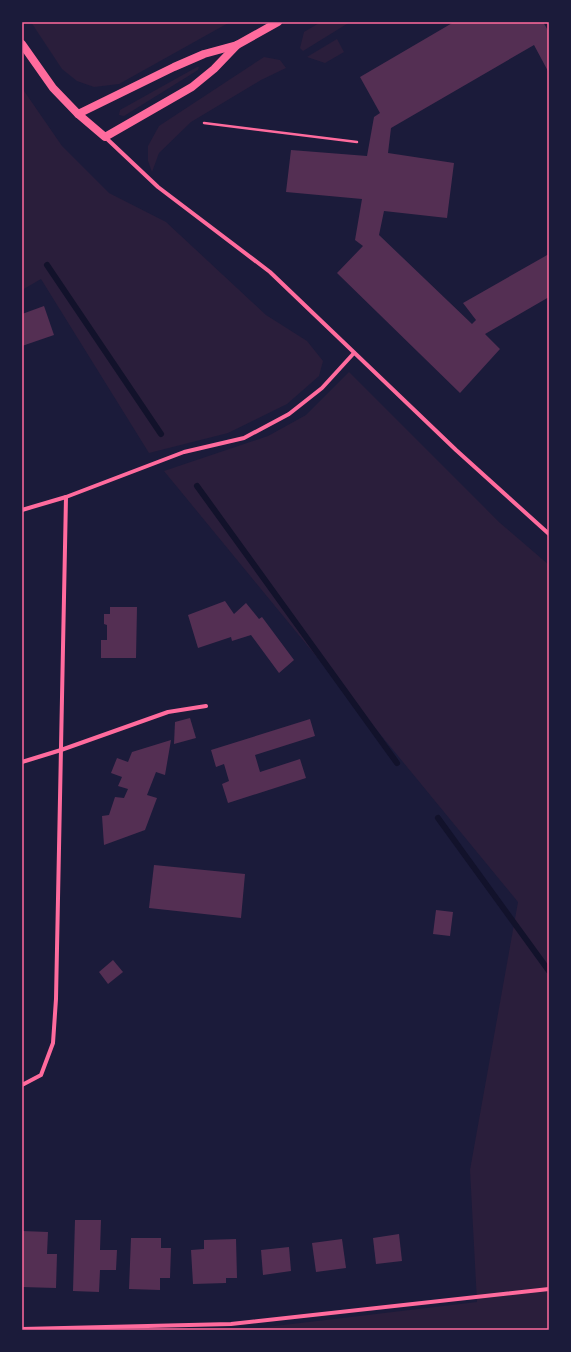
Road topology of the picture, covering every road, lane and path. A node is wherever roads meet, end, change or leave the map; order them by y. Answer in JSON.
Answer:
{"nodes":[{"id":1,"x":278,"y":22,"type":"edge"},
{"id":2,"x":22,"y":44,"type":"edge"},
{"id":3,"x":237,"y":46,"type":"junction"},
{"id":4,"x":78,"y":114,"type":"junction"},
{"id":5,"x":204,"y":123,"type":"dead end"},
{"id":6,"x":105,"y":137,"type":"junction"},
{"id":7,"x":357,"y":142,"type":"dead end"},
{"id":8,"x":354,"y":353,"type":"junction"},
{"id":9,"x":66,"y":497,"type":"junction"},
{"id":10,"x":22,"y":510,"type":"edge"},
{"id":11,"x":549,"y":534,"type":"edge"},
{"id":12,"x":206,"y":706,"type":"dead end"},
{"id":13,"x":61,"y":750,"type":"junction"},
{"id":14,"x":22,"y":762,"type":"edge"},
{"id":15,"x":22,"y":1085,"type":"edge"},
{"id":16,"x":549,"y":1289,"type":"edge"},
{"id":17,"x":22,"y":1329,"type":"edge"}],
"edges":[{"from":1,"to":3,"type":"main road"},
{"from":2,"to":4,"type":"main road"},
{"from":3,"to":4,"type":"main road"},
{"from":3,"to":6,"type":"main road"},
{"from":4,"to":6,"type":"main road"},
{"from":5,"to":7,"type":"path"},
{"from":6,"to":8,"type":"street"},
{"from":8,"to":9,"type":"street"},
{"from":8,"to":11,"type":"street"},
{"from":9,"to":10,"type":"street"},
{"from":9,"to":13,"type":"street"},
{"from":12,"to":13,"type":"street"},
{"from":13,"to":14,"type":"street"},
{"from":13,"to":15,"type":"street"},
{"from":16,"to":17,"type":"street"}]}
